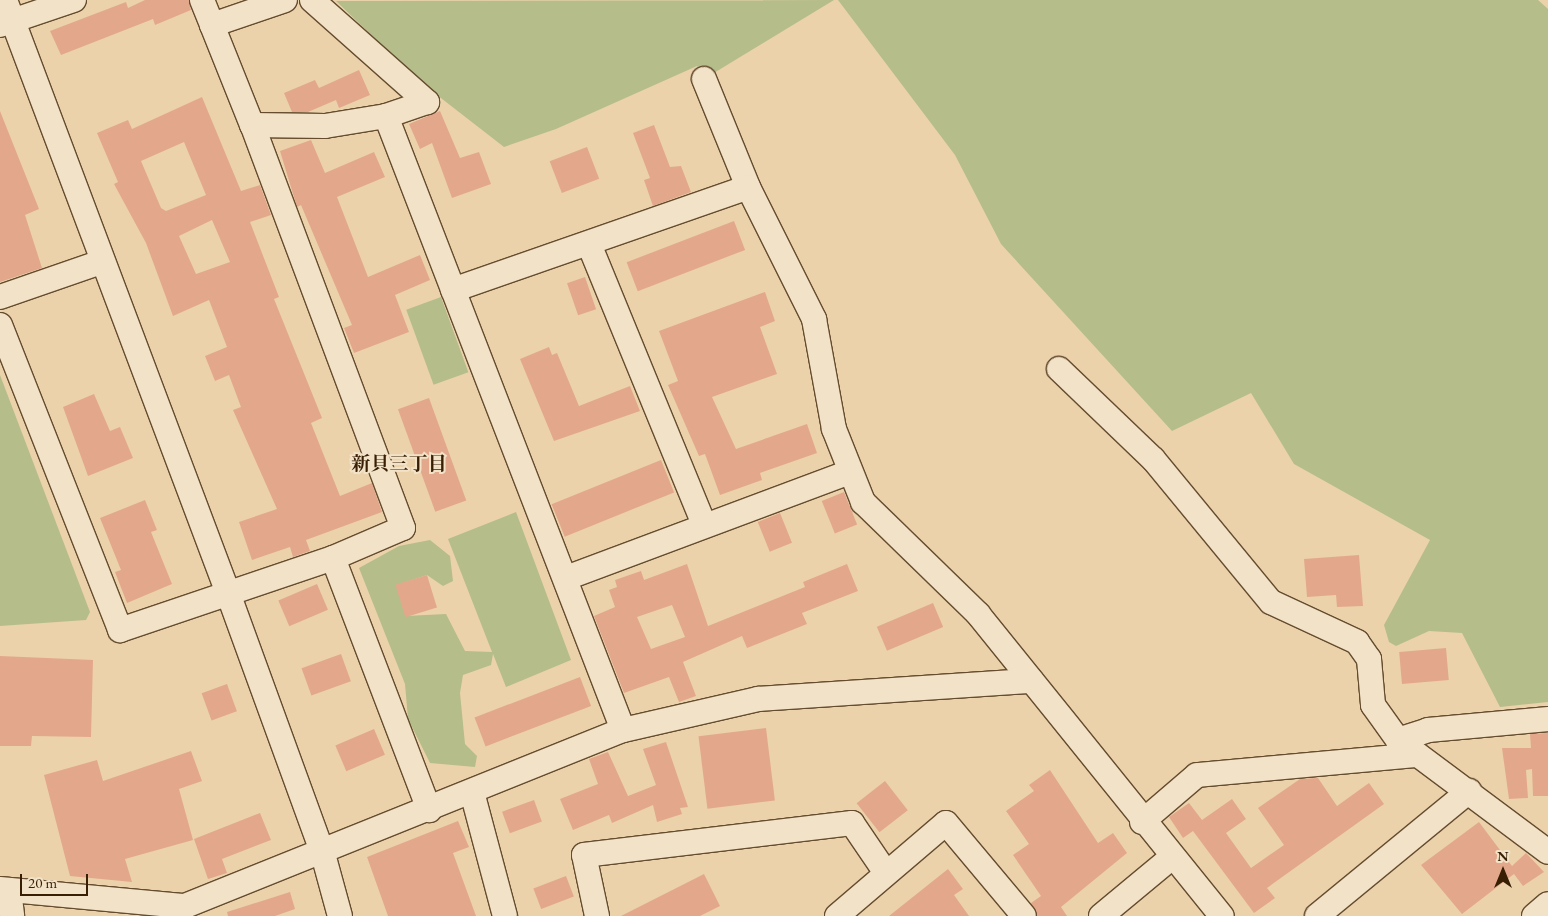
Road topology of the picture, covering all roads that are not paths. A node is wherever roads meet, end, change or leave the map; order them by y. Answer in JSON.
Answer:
{"nodes":[{"id":1,"x":74,"y":0,"type":"edge"},
{"id":2,"x":202,"y":0,"type":"edge"},
{"id":3,"x":285,"y":0,"type":"edge"},
{"id":4,"x":312,"y":0,"type":"edge"},
{"id":5,"x":6,"y":15,"type":"edge"},
{"id":6,"x":212,"y":25,"type":"junction"},
{"id":7,"x":704,"y":79,"type":"dead end"},
{"id":8,"x":386,"y":116,"type":"junction"},
{"id":9,"x":252,"y":125,"type":"junction"},
{"id":10,"x":748,"y":187,"type":"junction"},
{"id":11,"x":589,"y":244,"type":"junction"},
{"id":12,"x":101,"y":262,"type":"junction"},
{"id":13,"x":453,"y":290,"type":"junction"},
{"id":14,"x":0,"y":297,"type":"edge"},
{"id":15,"x":0,"y":325,"type":"edge"},
{"id":16,"x":1059,"y":369,"type":"dead end"},
{"id":17,"x":850,"y":472,"type":"junction"},
{"id":18,"x":704,"y":524,"type":"junction"},
{"id":19,"x":333,"y":558,"type":"junction"},
{"id":20,"x":566,"y":578,"type":"junction"},
{"id":21,"x":228,"y":593,"type":"junction"},
{"id":22,"x":1031,"y":681,"type":"junction"},
{"id":23,"x":1548,"y":719,"type":"edge"},
{"id":24,"x":623,"y":730,"type":"junction"},
{"id":25,"x":1398,"y":740,"type":"junction"},
{"id":26,"x":1417,"y":755,"type":"junction"},
{"id":27,"x":1469,"y":791,"type":"junction"},
{"id":28,"x":472,"y":792,"type":"junction"},
{"id":29,"x":429,"y":810,"type":"junction"},
{"id":30,"x":1142,"y":822,"type":"junction"},
{"id":31,"x":1548,"y":852,"type":"edge"},
{"id":32,"x":322,"y":854,"type":"junction"},
{"id":33,"x":1172,"y":857,"type":"junction"},
{"id":34,"x":886,"y":873,"type":"junction"},
{"id":35,"x":4,"y":890,"type":"edge"},
{"id":36,"x":1548,"y":904,"type":"edge"},
{"id":37,"x":187,"y":911,"type":"edge"},
{"id":38,"x":12,"y":916,"type":"edge"},
{"id":39,"x":340,"y":916,"type":"edge"},
{"id":40,"x":505,"y":916,"type":"edge"},
{"id":41,"x":597,"y":916,"type":"edge"},
{"id":42,"x":837,"y":916,"type":"edge"},
{"id":43,"x":1024,"y":916,"type":"edge"},
{"id":44,"x":1101,"y":916,"type":"edge"},
{"id":45,"x":1222,"y":916,"type":"edge"},
{"id":46,"x":1317,"y":916,"type":"edge"},
{"id":47,"x":1534,"y":916,"type":"edge"}],
"edges":[{"from":1,"to":5,"type":"street"},
{"from":2,"to":6,"type":"street"},
{"from":3,"to":6,"type":"street"},
{"from":4,"to":8,"type":"street"},
{"from":5,"to":12,"type":"street"},
{"from":6,"to":9,"type":"street"},
{"from":7,"to":10,"type":"street"},
{"from":8,"to":9,"type":"street"},
{"from":8,"to":13,"type":"street"},
{"from":9,"to":19,"type":"street"},
{"from":10,"to":11,"type":"street"},
{"from":10,"to":17,"type":"street"},
{"from":11,"to":13,"type":"street"},
{"from":11,"to":18,"type":"street"},
{"from":12,"to":14,"type":"street"},
{"from":12,"to":21,"type":"street"},
{"from":13,"to":20,"type":"street"},
{"from":15,"to":21,"type":"street"},
{"from":16,"to":25,"type":"street"},
{"from":17,"to":18,"type":"street"},
{"from":17,"to":22,"type":"street"},
{"from":18,"to":20,"type":"street"},
{"from":19,"to":21,"type":"street"},
{"from":19,"to":29,"type":"street"},
{"from":20,"to":24,"type":"street"},
{"from":21,"to":32,"type":"street"},
{"from":22,"to":24,"type":"street"},
{"from":22,"to":30,"type":"street"},
{"from":23,"to":25,"type":"street"},
{"from":24,"to":28,"type":"street"},
{"from":25,"to":26,"type":"street"},
{"from":26,"to":27,"type":"street"},
{"from":26,"to":30,"type":"street"},
{"from":27,"to":31,"type":"street"},
{"from":27,"to":46,"type":"street"},
{"from":28,"to":29,"type":"street"},
{"from":28,"to":40,"type":"street"},
{"from":29,"to":32,"type":"street"},
{"from":30,"to":33,"type":"street"},
{"from":32,"to":37,"type":"street"},
{"from":32,"to":39,"type":"street"},
{"from":33,"to":44,"type":"street"},
{"from":33,"to":45,"type":"street"},
{"from":34,"to":41,"type":"street"},
{"from":34,"to":42,"type":"street"},
{"from":34,"to":43,"type":"street"},
{"from":35,"to":37,"type":"street"},
{"from":35,"to":38,"type":"street"},
{"from":36,"to":47,"type":"street"}]}
